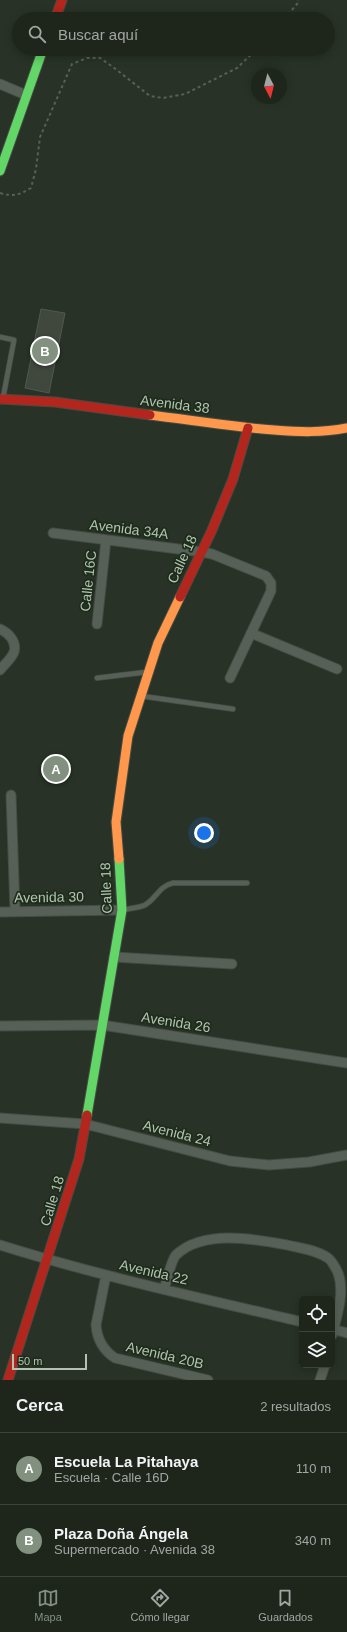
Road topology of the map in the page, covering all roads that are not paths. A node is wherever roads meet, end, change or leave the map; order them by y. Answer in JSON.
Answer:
{"nodes":[{"id":1,"x":62,"y":0,"type":"edge"},
{"id":2,"x":58,"y":12,"type":"edge"},
{"id":3,"x":40,"y":56,"type":"edge"},
{"id":4,"x":0,"y":84,"type":"edge"},
{"id":5,"x":26,"y":95,"type":"junction"},
{"id":6,"x":0,"y":171,"type":"edge"},
{"id":7,"x":0,"y":337,"type":"edge"},
{"id":8,"x":1,"y":399,"type":"edge"},
{"id":9,"x":248,"y":428,"type":"junction"},
{"id":10,"x":347,"y":428,"type":"edge"},
{"id":11,"x":53,"y":533,"type":"dead end"},
{"id":12,"x":106,"y":540,"type":"junction"},
{"id":13,"x":202,"y":552,"type":"junction"},
{"id":14,"x":97,"y":624,"type":"dead end"},
{"id":15,"x":0,"y":629,"type":"edge"},
{"id":16,"x":251,"y":633,"type":"junction"},
{"id":17,"x":337,"y":669,"type":"dead end"},
{"id":18,"x":0,"y":670,"type":"edge"},
{"id":19,"x":149,"y":671,"type":"junction"},
{"id":20,"x":97,"y":678,"type":"dead end"},
{"id":21,"x":230,"y":678,"type":"dead end"},
{"id":22,"x":141,"y":696,"type":"junction"},
{"id":23,"x":233,"y":709,"type":"dead end"},
{"id":24,"x":11,"y":795,"type":"dead end"},
{"id":25,"x":247,"y":883,"type":"dead end"},
{"id":26,"x":122,"y":910,"type":"junction"},
{"id":27,"x":15,"y":911,"type":"junction"},
{"id":28,"x":0,"y":912,"type":"edge"},
{"id":29,"x":114,"y":957,"type":"junction"},
{"id":30,"x":232,"y":964,"type":"dead end"},
{"id":31,"x":102,"y":1025,"type":"junction"},
{"id":32,"x":0,"y":1026,"type":"edge"},
{"id":33,"x":347,"y":1063,"type":"edge"},
{"id":34,"x":0,"y":1118,"type":"edge"},
{"id":35,"x":85,"y":1124,"type":"junction"},
{"id":36,"x":347,"y":1155,"type":"edge"},
{"id":37,"x":0,"y":1245,"type":"edge"},
{"id":38,"x":48,"y":1260,"type":"junction"},
{"id":39,"x":106,"y":1275,"type":"junction"},
{"id":40,"x":164,"y":1289,"type":"junction"},
{"id":41,"x":335,"y":1317,"type":"edge"},
{"id":42,"x":299,"y":1321,"type":"edge"},
{"id":43,"x":335,"y":1331,"type":"edge"},
{"id":44,"x":347,"y":1333,"type":"edge"},
{"id":45,"x":324,"y":1368,"type":"edge"},
{"id":46,"x":8,"y":1380,"type":"edge"},
{"id":47,"x":208,"y":1380,"type":"edge"},
{"id":48,"x":320,"y":1380,"type":"edge"}],
"edges":[{"from":1,"to":2,"type":"street"},
{"from":3,"to":5,"type":"street"},
{"from":4,"to":5,"type":"street"},
{"from":5,"to":6,"type":"street"},
{"from":7,"to":8,"type":"lane"},
{"from":8,"to":9,"type":"street","name":"Avenida 38"},
{"from":9,"to":10,"type":"street","name":"Avenida 38"},
{"from":9,"to":13,"type":"street","name":"Calle 18"},
{"from":11,"to":12,"type":"street","name":"Avenida 34A"},
{"from":12,"to":13,"type":"street","name":"Avenida 34A"},
{"from":12,"to":14,"type":"street","name":"Calle 16C"},
{"from":13,"to":16,"type":"street","name":"Avenida 34A"},
{"from":13,"to":19,"type":"street","name":"Calle 18"},
{"from":15,"to":18,"type":"street"},
{"from":16,"to":17,"type":"street"},
{"from":16,"to":21,"type":"street","name":"Avenida 34A"},
{"from":19,"to":20,"type":"lane"},
{"from":19,"to":22,"type":"street","name":"Calle 18"},
{"from":22,"to":23,"type":"lane"},
{"from":22,"to":26,"type":"street","name":"Calle 18"},
{"from":24,"to":27,"type":"street"},
{"from":25,"to":26,"type":"lane"},
{"from":26,"to":27,"type":"street","name":"Avenida 30"},
{"from":26,"to":29,"type":"street","name":"Calle 18"},
{"from":27,"to":28,"type":"street","name":"Avenida 30"},
{"from":29,"to":30,"type":"street"},
{"from":29,"to":31,"type":"street","name":"Calle 18"},
{"from":31,"to":32,"type":"street","name":"Avenida 26"},
{"from":31,"to":33,"type":"street","name":"Avenida 26"},
{"from":31,"to":35,"type":"street","name":"Calle 18"},
{"from":34,"to":35,"type":"street","name":"Avenida 24"},
{"from":35,"to":36,"type":"street","name":"Avenida 24"},
{"from":35,"to":38,"type":"street","name":"Calle 18"},
{"from":37,"to":38,"type":"street","name":"Avenida 22"},
{"from":38,"to":39,"type":"street","name":"Avenida 22"},
{"from":38,"to":46,"type":"street","name":"Calle 18"},
{"from":39,"to":40,"type":"street","name":"Avenida 22"},
{"from":39,"to":47,"type":"street","name":"Avenida 20B"},
{"from":40,"to":41,"type":"street"},
{"from":40,"to":42,"type":"street","name":"Avenida 22"},
{"from":43,"to":44,"type":"street"},
{"from":45,"to":48,"type":"street"}]}
